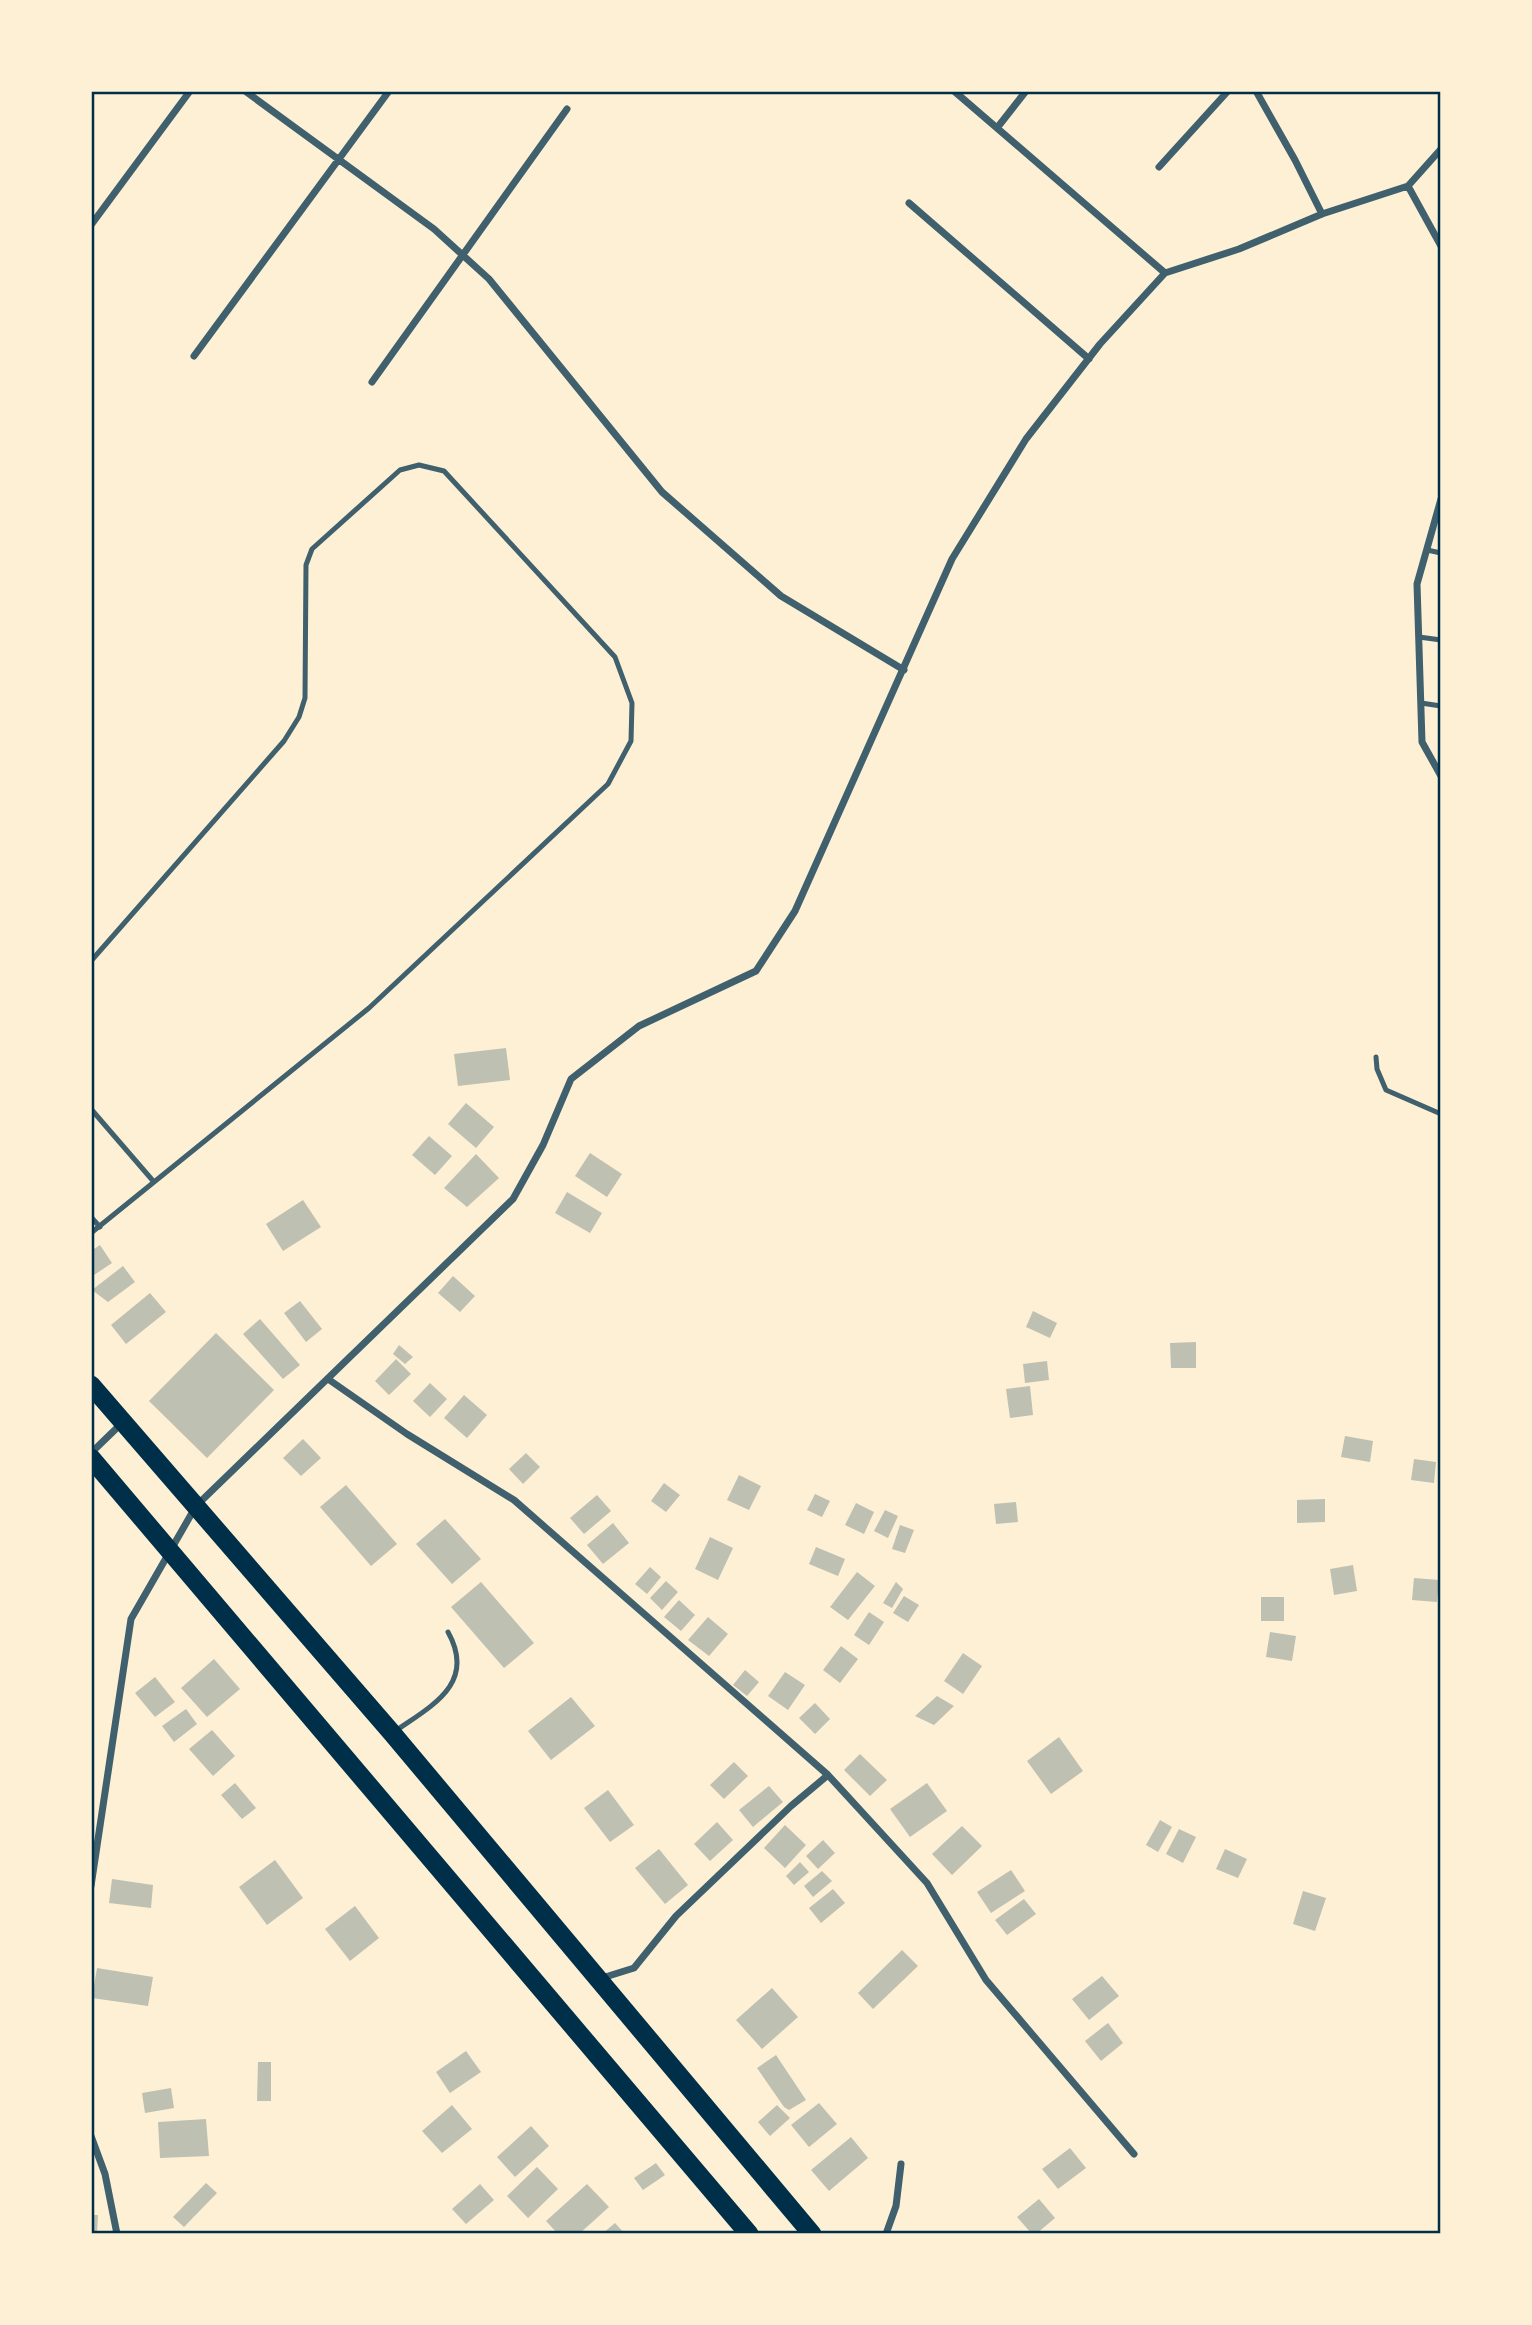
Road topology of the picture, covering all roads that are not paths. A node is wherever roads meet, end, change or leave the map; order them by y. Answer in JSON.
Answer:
{"nodes":[{"id":1,"x":190,"y":91,"type":"edge"},
{"id":2,"x":244,"y":91,"type":"edge"},
{"id":3,"x":389,"y":91,"type":"edge"},
{"id":4,"x":954,"y":91,"type":"edge"},
{"id":5,"x":1026,"y":91,"type":"edge"},
{"id":6,"x":1228,"y":91,"type":"edge"},
{"id":7,"x":1256,"y":91,"type":"edge"},
{"id":8,"x":567,"y":110,"type":"dead end"},
{"id":9,"x":997,"y":128,"type":"junction"},
{"id":10,"x":1441,"y":149,"type":"edge"},
{"id":11,"x":337,"y":159,"type":"junction"},
{"id":12,"x":1160,"y":167,"type":"dead end"},
{"id":13,"x":1408,"y":186,"type":"junction"},
{"id":14,"x":909,"y":202,"type":"dead end"},
{"id":15,"x":1322,"y":214,"type":"junction"},
{"id":16,"x":91,"y":225,"type":"edge"},
{"id":17,"x":1441,"y":246,"type":"edge"},
{"id":18,"x":462,"y":255,"type":"junction"},
{"id":19,"x":1165,"y":273,"type":"junction"},
{"id":20,"x":194,"y":356,"type":"dead end"},
{"id":21,"x":1089,"y":359,"type":"junction"},
{"id":22,"x":372,"y":382,"type":"dead end"},
{"id":23,"x":1441,"y":499,"type":"edge"},
{"id":24,"x":1427,"y":551,"type":"junction"},
{"id":25,"x":1441,"y":552,"type":"edge"},
{"id":26,"x":1419,"y":636,"type":"junction"},
{"id":27,"x":1441,"y":640,"type":"edge"},
{"id":28,"x":904,"y":670,"type":"junction"},
{"id":29,"x":1421,"y":703,"type":"junction"},
{"id":30,"x":1441,"y":706,"type":"edge"},
{"id":31,"x":1441,"y":776,"type":"edge"},
{"id":32,"x":91,"y":961,"type":"edge"},
{"id":33,"x":1376,"y":1057,"type":"dead end"},
{"id":34,"x":91,"y":1109,"type":"edge"},
{"id":35,"x":1441,"y":1114,"type":"edge"},
{"id":36,"x":154,"y":1182,"type":"junction"},
{"id":37,"x":91,"y":1217,"type":"edge"},
{"id":38,"x":100,"y":1227,"type":"junction"},
{"id":39,"x":91,"y":1233,"type":"edge"},
{"id":40,"x":328,"y":1379,"type":"junction"},
{"id":41,"x":91,"y":1385,"type":"edge"},
{"id":42,"x":123,"y":1422,"type":"junction"},
{"id":43,"x":91,"y":1453,"type":"edge"},
{"id":44,"x":91,"y":1458,"type":"edge"},
{"id":45,"x":196,"y":1506,"type":"junction"},
{"id":46,"x":448,"y":1632,"type":"dead end"},
{"id":47,"x":392,"y":1733,"type":"junction"},
{"id":48,"x":828,"y":1775,"type":"junction"},
{"id":49,"x":91,"y":1886,"type":"edge"},
{"id":50,"x":597,"y":1980,"type":"junction"},
{"id":51,"x":91,"y":2136,"type":"edge"},
{"id":52,"x":1134,"y":2154,"type":"dead end"},
{"id":53,"x":901,"y":2164,"type":"dead end"},
{"id":54,"x":117,"y":2234,"type":"edge"},
{"id":55,"x":749,"y":2234,"type":"edge"},
{"id":56,"x":812,"y":2234,"type":"edge"},
{"id":57,"x":886,"y":2234,"type":"edge"}],
"edges":[{"from":1,"to":16,"type":"street"},
{"from":2,"to":11,"type":"street"},
{"from":3,"to":11,"type":"street"},
{"from":4,"to":9,"type":"street"},
{"from":5,"to":9,"type":"street"},
{"from":6,"to":12,"type":"street"},
{"from":7,"to":15,"type":"street"},
{"from":8,"to":18,"type":"street"},
{"from":9,"to":19,"type":"street"},
{"from":10,"to":13,"type":"street"},
{"from":11,"to":18,"type":"street"},
{"from":11,"to":20,"type":"street"},
{"from":13,"to":15,"type":"street"},
{"from":13,"to":17,"type":"street"},
{"from":14,"to":21,"type":"street"},
{"from":15,"to":19,"type":"street"},
{"from":18,"to":22,"type":"street"},
{"from":18,"to":28,"type":"street"},
{"from":19,"to":21,"type":"street"},
{"from":21,"to":28,"type":"street"},
{"from":23,"to":24,"type":"street"},
{"from":24,"to":25,"type":"lane"},
{"from":24,"to":26,"type":"street"},
{"from":26,"to":27,"type":"lane"},
{"from":26,"to":29,"type":"street"},
{"from":28,"to":40,"type":"street"},
{"from":29,"to":30,"type":"lane"},
{"from":29,"to":31,"type":"street"},
{"from":32,"to":36,"type":"lane"},
{"from":33,"to":35,"type":"lane"},
{"from":34,"to":36,"type":"lane"},
{"from":36,"to":38,"type":"lane"},
{"from":37,"to":38,"type":"lane"},
{"from":38,"to":39,"type":"lane"},
{"from":40,"to":45,"type":"street"},
{"from":40,"to":48,"type":"street"},
{"from":41,"to":42,"type":"highway"},
{"from":42,"to":43,"type":"street"},
{"from":42,"to":45,"type":"highway"},
{"from":44,"to":55,"type":"highway"},
{"from":45,"to":47,"type":"highway"},
{"from":45,"to":49,"type":"street"},
{"from":46,"to":47,"type":"lane"},
{"from":47,"to":50,"type":"highway"},
{"from":48,"to":50,"type":"street"},
{"from":48,"to":52,"type":"street"},
{"from":50,"to":56,"type":"highway"},
{"from":51,"to":54,"type":"street"},
{"from":53,"to":57,"type":"street"}]}
